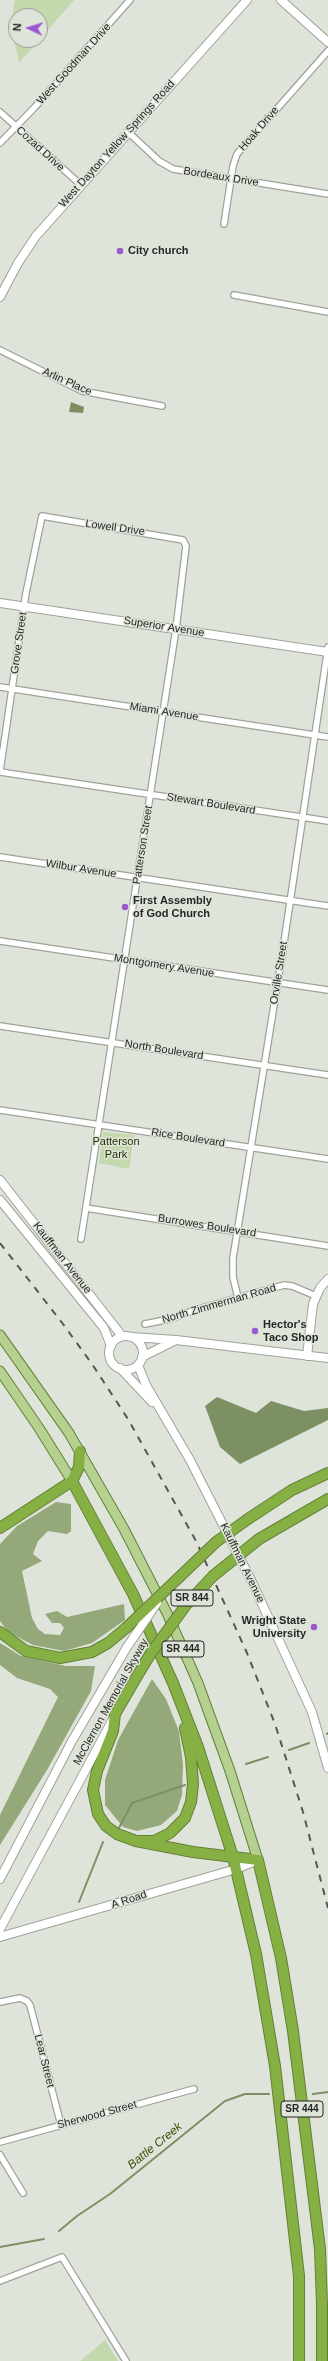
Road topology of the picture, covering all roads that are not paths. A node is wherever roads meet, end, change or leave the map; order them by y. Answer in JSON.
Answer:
{"nodes":[{"id":1,"x":130,"y":0,"type":"edge"},
{"id":2,"x":247,"y":0,"type":"edge"},
{"id":3,"x":281,"y":0,"type":"edge"},
{"id":4,"x":328,"y":42,"type":"edge"},
{"id":5,"x":328,"y":51,"type":"edge"},
{"id":6,"x":0,"y":112,"type":"edge"},
{"id":7,"x":16,"y":128,"type":"junction"},
{"id":8,"x":128,"y":132,"type":"junction"},
{"id":9,"x":0,"y":143,"type":"edge"},
{"id":10,"x":231,"y":178,"type":"junction"},
{"id":11,"x":80,"y":185,"type":"junction"},
{"id":12,"x":328,"y":194,"type":"edge"},
{"id":13,"x":224,"y":224,"type":"dead end"},
{"id":14,"x":234,"y":295,"type":"dead end"},
{"id":15,"x":0,"y":297,"type":"edge"},
{"id":16,"x":328,"y":312,"type":"edge"},
{"id":17,"x":0,"y":350,"type":"edge"},
{"id":18,"x":162,"y":406,"type":"dead end"},
{"id":19,"x":42,"y":516,"type":"joint"},
{"id":20,"x":186,"y":544,"type":"joint"},
{"id":21,"x":0,"y":603,"type":"edge"},
{"id":22,"x":24,"y":606,"type":"junction"},
{"id":23,"x":176,"y":629,"type":"junction"},
{"id":24,"x":328,"y":650,"type":"edge"},
{"id":25,"x":0,"y":687,"type":"edge"},
{"id":26,"x":12,"y":689,"type":"junction"},
{"id":27,"x":163,"y":712,"type":"junction"},
{"id":28,"x":315,"y":735,"type":"junction"},
{"id":29,"x":328,"y":736,"type":"edge"},
{"id":30,"x":0,"y":771,"type":"edge"},
{"id":31,"x":151,"y":794,"type":"junction"},
{"id":32,"x":302,"y":817,"type":"junction"},
{"id":33,"x":328,"y":821,"type":"edge"},
{"id":34,"x":0,"y":856,"type":"edge"},
{"id":35,"x":138,"y":877,"type":"junction"},
{"id":36,"x":290,"y":900,"type":"junction"},
{"id":37,"x":328,"y":906,"type":"edge"},
{"id":38,"x":0,"y":941,"type":"edge"},
{"id":39,"x":126,"y":960,"type":"junction"},
{"id":40,"x":277,"y":983,"type":"junction"},
{"id":41,"x":328,"y":990,"type":"edge"},
{"id":42,"x":0,"y":1026,"type":"edge"},
{"id":43,"x":113,"y":1043,"type":"junction"},
{"id":44,"x":264,"y":1065,"type":"junction"},
{"id":45,"x":328,"y":1075,"type":"edge"},
{"id":46,"x":0,"y":1110,"type":"edge"},
{"id":47,"x":99,"y":1125,"type":"junction"},
{"id":48,"x":251,"y":1148,"type":"junction"},
{"id":49,"x":328,"y":1159,"type":"edge"},
{"id":50,"x":0,"y":1180,"type":"edge"},
{"id":51,"x":0,"y":1200,"type":"edge"},
{"id":52,"x":86,"y":1208,"type":"junction"},
{"id":53,"x":238,"y":1230,"type":"junction"},
{"id":54,"x":81,"y":1239,"type":"dead end"},
{"id":55,"x":328,"y":1246,"type":"edge"},
{"id":56,"x":328,"y":1279,"type":"edge"},
{"id":57,"x":316,"y":1296,"type":"junction"},
{"id":58,"x":238,"y":1298,"type":"junction"},
{"id":59,"x":145,"y":1324,"type":"dead end"},
{"id":60,"x":0,"y":1334,"type":"edge"},
{"id":61,"x":127,"y":1336,"type":"junction"},
{"id":62,"x":176,"y":1340,"type":"junction"},
{"id":63,"x":111,"y":1346,"type":"junction"},
{"id":64,"x":307,"y":1356,"type":"junction"},
{"id":65,"x":328,"y":1358,"type":"edge"},
{"id":66,"x":140,"y":1361,"type":"junction"},
{"id":67,"x":120,"y":1368,"type":"junction"},
{"id":68,"x":0,"y":1371,"type":"edge"},
{"id":69,"x":159,"y":1409,"type":"junction"},
{"id":70,"x":80,"y":1451,"type":"junction"},
{"id":71,"x":328,"y":1473,"type":"edge"},
{"id":72,"x":72,"y":1481,"type":"junction"},
{"id":73,"x":328,"y":1499,"type":"edge"},
{"id":74,"x":0,"y":1528,"type":"edge"},
{"id":75,"x":168,"y":1590,"type":"junction"},
{"id":76,"x":0,"y":1632,"type":"edge"},
{"id":77,"x":159,"y":1650,"type":"junction"},
{"id":78,"x":115,"y":1714,"type":"junction"},
{"id":79,"x":328,"y":1768,"type":"edge"},
{"id":80,"x":136,"y":1841,"type":"junction"},
{"id":81,"x":233,"y":1857,"type":"junction"},
{"id":82,"x":258,"y":1860,"type":"junction"},
{"id":83,"x":236,"y":1869,"type":"junction"},
{"id":84,"x":0,"y":1879,"type":"edge"},
{"id":85,"x":0,"y":1929,"type":"edge"},
{"id":86,"x":0,"y":1937,"type":"edge"},
{"id":87,"x":0,"y":2002,"type":"edge"},
{"id":88,"x":194,"y":2089,"type":"dead end"},
{"id":89,"x":61,"y":2125,"type":"junction"},
{"id":90,"x":0,"y":2142,"type":"edge"},
{"id":91,"x":0,"y":2155,"type":"edge"},
{"id":92,"x":23,"y":2192,"type":"dead end"},
{"id":93,"x":0,"y":2281,"type":"edge"},
{"id":94,"x":126,"y":2361,"type":"edge"},
{"id":95,"x":299,"y":2361,"type":"edge"},
{"id":96,"x":322,"y":2361,"type":"edge"}],
"edges":[{"from":1,"to":7,"type":"street","name":"West Goodman Drive"},
{"from":2,"to":8,"type":"street","name":"West Dayton Yellow Springs Road"},
{"from":3,"to":4,"type":"street"},
{"from":5,"to":10,"type":"street","name":"Hoak Drive"},
{"from":6,"to":7,"type":"street","name":"Cozad Drive"},
{"from":7,"to":9,"type":"street","name":"West Goodman Drive"},
{"from":7,"to":11,"type":"street","name":"Cozad Drive"},
{"from":8,"to":10,"type":"street","name":"Bordeaux Drive"},
{"from":8,"to":11,"type":"street","name":"West Dayton Yellow Springs Road"},
{"from":10,"to":12,"type":"street","name":"Bordeaux Drive"},
{"from":10,"to":13,"type":"street","name":"Hoak Drive"},
{"from":11,"to":15,"type":"street","name":"West Dayton Yellow Springs Road"},
{"from":14,"to":16,"type":"street"},
{"from":17,"to":18,"type":"street","name":"Arlin Place"},
{"from":19,"to":20,"type":"street","name":"Lowell Drive"},
{"from":19,"to":22,"type":"street","name":"Grove Street"},
{"from":20,"to":23,"type":"street","name":"Patterson Street"},
{"from":21,"to":22,"type":"street","name":"Superior Avenue"},
{"from":22,"to":23,"type":"street","name":"Superior Avenue"},
{"from":22,"to":26,"type":"street","name":"Grove Street"},
{"from":23,"to":24,"type":"street","name":"Superior Avenue"},
{"from":23,"to":27,"type":"street","name":"Patterson Street"},
{"from":24,"to":28,"type":"street","name":"Orville Street"},
{"from":25,"to":26,"type":"street","name":"Miami Avenue"},
{"from":26,"to":27,"type":"street","name":"Miami Avenue"},
{"from":26,"to":30,"type":"street","name":"Grove Street"},
{"from":27,"to":28,"type":"street","name":"Miami Avenue"},
{"from":27,"to":31,"type":"street","name":"Patterson Street"},
{"from":28,"to":29,"type":"street","name":"Miami Avenue"},
{"from":28,"to":32,"type":"street","name":"Orville Street"},
{"from":30,"to":31,"type":"street","name":"Stewart Boulevard"},
{"from":31,"to":32,"type":"street","name":"Stewart Boulevard"},
{"from":31,"to":35,"type":"street","name":"Patterson Street"},
{"from":32,"to":33,"type":"street","name":"Stewart Boulevard"},
{"from":32,"to":36,"type":"street","name":"Orville Street"},
{"from":34,"to":35,"type":"street","name":"Wilbur Avenue"},
{"from":35,"to":36,"type":"street","name":"Wilbur Avenue"},
{"from":35,"to":39,"type":"street","name":"Patterson Street"},
{"from":36,"to":37,"type":"street","name":"Wilbur Avenue"},
{"from":36,"to":40,"type":"street","name":"Orville Street"},
{"from":38,"to":39,"type":"street","name":"Montgomery Avenue"},
{"from":39,"to":40,"type":"street","name":"Montgomery Avenue"},
{"from":39,"to":43,"type":"street","name":"Patterson Street"},
{"from":40,"to":41,"type":"street","name":"Montgomery Avenue"},
{"from":40,"to":44,"type":"street","name":"Orville Street"},
{"from":42,"to":43,"type":"street","name":"North Boulevard"},
{"from":43,"to":44,"type":"street","name":"North Boulevard"},
{"from":43,"to":47,"type":"street","name":"Patterson Street"},
{"from":44,"to":45,"type":"street","name":"North Boulevard"},
{"from":44,"to":48,"type":"street","name":"Orville Street"},
{"from":46,"to":47,"type":"street","name":"Rice Boulevard"},
{"from":47,"to":48,"type":"street","name":"Rice Boulevard"},
{"from":47,"to":52,"type":"street","name":"Patterson Street"},
{"from":48,"to":49,"type":"street","name":"Rice Boulevard"},
{"from":48,"to":53,"type":"street","name":"Orville Street"},
{"from":50,"to":61,"type":"street","name":"Kauffman Avenue"},
{"from":51,"to":63,"type":"street","name":"Kauffman Avenue"},
{"from":52,"to":53,"type":"street","name":"Burrowes Boulevard"},
{"from":52,"to":54,"type":"street","name":"Patterson Street"},
{"from":53,"to":55,"type":"street","name":"Burrowes Boulevard"},
{"from":53,"to":58,"type":"street","name":"Orville Street"},
{"from":56,"to":57,"type":"street"},
{"from":57,"to":58,"type":"street","name":"North Zimmerman Road"},
{"from":57,"to":64,"type":"street"},
{"from":58,"to":59,"type":"street","name":"North Zimmerman Road"},
{"from":60,"to":70,"type":"main road","number":"SR 444"},
{"from":61,"to":62,"type":"street"},
{"from":61,"to":63,"type":"street"},
{"from":61,"to":66,"type":"street"},
{"from":62,"to":64,"type":"street"},
{"from":62,"to":66,"type":"street"},
{"from":63,"to":67,"type":"street"},
{"from":64,"to":65,"type":"street"},
{"from":66,"to":67,"type":"street"},
{"from":66,"to":69,"type":"street","name":"Kauffman Avenue"},
{"from":67,"to":69,"type":"street","name":"Kauffman Avenue"},
{"from":68,"to":72,"type":"main road","number":"SR 444"},
{"from":69,"to":79,"type":"street","name":"Kauffman Avenue"},
{"from":70,"to":72,"type":"highway"},
{"from":70,"to":82,"type":"main road","number":"SR 444"},
{"from":71,"to":75,"type":"highway","name":"McClernon Memorial Skyway","number":"SR 844","bridge":true},
{"from":72,"to":74,"type":"highway"},
{"from":72,"to":77,"type":"highway","number":"SR 444"},
{"from":73,"to":78,"type":"highway","name":"McClernon Memorial Skyway","number":"SR 844","bridge":true},
{"from":75,"to":76,"type":"highway","bridge":true},
{"from":75,"to":84,"type":"street","name":"McClernon Memorial Skyway","number":"SR 844","bridge":true},
{"from":77,"to":80,"type":"highway"},
{"from":77,"to":81,"type":"highway","number":"SR 444"},
{"from":78,"to":80,"type":"highway"},
{"from":78,"to":85,"type":"street","name":"McClernon Memorial Skyway","number":"SR 844"},
{"from":80,"to":81,"type":"highway"},
{"from":81,"to":82,"type":"highway"},
{"from":81,"to":83,"type":"highway","number":"SR 444"},
{"from":82,"to":83,"type":"street","name":"A Road"},
{"from":82,"to":96,"type":"highway","number":"SR 444"},
{"from":83,"to":86,"type":"street","name":"A Road"},
{"from":83,"to":95,"type":"highway","number":"SR 444"},
{"from":87,"to":89,"type":"street","name":"Lear Street"},
{"from":88,"to":89,"type":"street","name":"Sherwood Street"},
{"from":89,"to":90,"type":"street","name":"Sherwood Street"},
{"from":91,"to":92,"type":"street"},
{"from":93,"to":94,"type":"street"}]}
